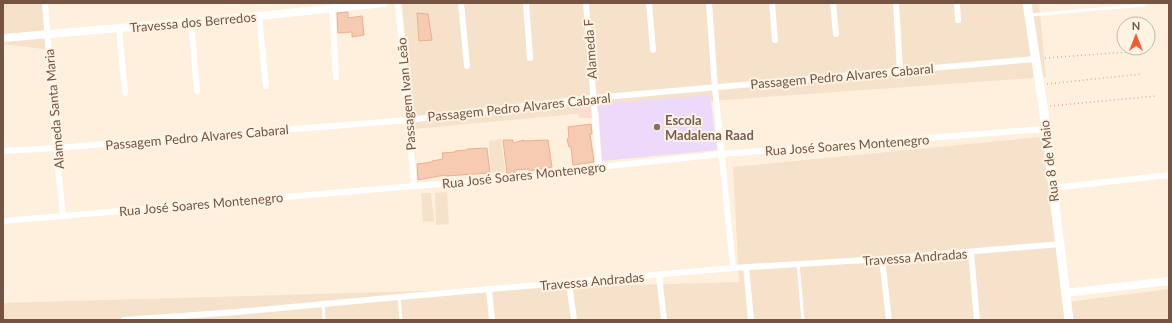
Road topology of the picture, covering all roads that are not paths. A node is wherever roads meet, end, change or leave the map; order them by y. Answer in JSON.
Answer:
{"nodes":[{"id":1,"x":45,"y":3,"type":"edge"},
{"id":2,"x":384,"y":3,"type":"edge"},
{"id":3,"x":398,"y":3,"type":"edge"},
{"id":4,"x":461,"y":3,"type":"edge"},
{"id":5,"x":526,"y":3,"type":"edge"},
{"id":6,"x":586,"y":3,"type":"edge"},
{"id":7,"x":649,"y":3,"type":"edge"},
{"id":8,"x":709,"y":3,"type":"edge"},
{"id":9,"x":772,"y":3,"type":"edge"},
{"id":10,"x":833,"y":3,"type":"edge"},
{"id":11,"x":896,"y":3,"type":"edge"},
{"id":12,"x":957,"y":3,"type":"edge"},
{"id":13,"x":1027,"y":3,"type":"edge"},
{"id":14,"x":1144,"y":5,"type":"dead end"},
{"id":15,"x":332,"y":8,"type":"junction"},
{"id":16,"x":1028,"y":15,"type":"junction"},
{"id":17,"x":259,"y":16,"type":"junction"},
{"id":18,"x":958,"y":20,"type":"dead end"},
{"id":19,"x":191,"y":22,"type":"junction"},
{"id":20,"x":119,"y":28,"type":"junction"},
{"id":21,"x":48,"y":34,"type":"junction"},
{"id":22,"x":836,"y":34,"type":"dead end"},
{"id":23,"x":3,"y":38,"type":"edge"},
{"id":24,"x":775,"y":40,"type":"dead end"},
{"id":25,"x":653,"y":50,"type":"dead end"},
{"id":26,"x":530,"y":58,"type":"dead end"},
{"id":27,"x":1035,"y":58,"type":"junction"},
{"id":28,"x":467,"y":66,"type":"dead end"},
{"id":29,"x":900,"y":70,"type":"junction"},
{"id":30,"x":336,"y":77,"type":"dead end"},
{"id":31,"x":266,"y":86,"type":"dead end"},
{"id":32,"x":715,"y":88,"type":"junction"},
{"id":33,"x":197,"y":91,"type":"dead end"},
{"id":34,"x":124,"y":94,"type":"dead end"},
{"id":35,"x":593,"y":98,"type":"junction"},
{"id":36,"x":408,"y":120,"type":"junction"},
{"id":37,"x":1045,"y":129,"type":"junction"},
{"id":38,"x":56,"y":148,"type":"junction"},
{"id":39,"x":3,"y":151,"type":"edge"},
{"id":40,"x":722,"y":154,"type":"junction"},
{"id":41,"x":599,"y":167,"type":"junction"},
{"id":42,"x":1169,"y":175,"type":"edge"},
{"id":43,"x":414,"y":186,"type":"junction"},
{"id":44,"x":1052,"y":188,"type":"junction"},
{"id":45,"x":63,"y":216,"type":"junction"},
{"id":46,"x":3,"y":221,"type":"edge"},
{"id":47,"x":1060,"y":244,"type":"junction"},
{"id":48,"x":970,"y":253,"type":"junction"},
{"id":49,"x":882,"y":260,"type":"junction"},
{"id":50,"x":798,"y":264,"type":"junction"},
{"id":51,"x":746,"y":267,"type":"junction"},
{"id":52,"x":733,"y":268,"type":"junction"},
{"id":53,"x":659,"y":275,"type":"junction"},
{"id":54,"x":1169,"y":281,"type":"edge"},
{"id":55,"x":569,"y":283,"type":"junction"},
{"id":56,"x":489,"y":289,"type":"junction"},
{"id":57,"x":1065,"y":292,"type":"junction"},
{"id":58,"x":399,"y":297,"type":"junction"},
{"id":59,"x":323,"y":304,"type":"junction"},
{"id":60,"x":237,"y":312,"type":"junction"},
{"id":61,"x":158,"y":319,"type":"edge"},
{"id":62,"x":124,"y":320,"type":"edge"},
{"id":63,"x":238,"y":320,"type":"edge"},
{"id":64,"x":324,"y":320,"type":"edge"},
{"id":65,"x":401,"y":320,"type":"edge"},
{"id":66,"x":492,"y":320,"type":"edge"},
{"id":67,"x":574,"y":320,"type":"edge"},
{"id":68,"x":664,"y":320,"type":"edge"},
{"id":69,"x":751,"y":320,"type":"edge"},
{"id":70,"x":803,"y":320,"type":"edge"},
{"id":71,"x":889,"y":320,"type":"edge"},
{"id":72,"x":977,"y":320,"type":"edge"},
{"id":73,"x":1069,"y":320,"type":"edge"}],
"edges":[{"from":1,"to":21,"type":"street","name":"Alameda Santa Maria"},
{"from":2,"to":15,"type":"street","name":"Travessa dos Berredos"},
{"from":3,"to":36,"type":"street","name":"Passagem Ivan Leão"},
{"from":4,"to":28,"type":"street"},
{"from":5,"to":26,"type":"street"},
{"from":6,"to":35,"type":"street","name":"Alameda F"},
{"from":7,"to":25,"type":"street"},
{"from":8,"to":32,"type":"street"},
{"from":9,"to":24,"type":"street"},
{"from":10,"to":22,"type":"street"},
{"from":11,"to":29,"type":"street"},
{"from":12,"to":18,"type":"street"},
{"from":13,"to":16,"type":"main road","name":"Rua 8 de Maio"},
{"from":14,"to":16,"type":"lane"},
{"from":15,"to":17,"type":"street","name":"Travessa dos Berredos"},
{"from":15,"to":30,"type":"street"},
{"from":16,"to":27,"type":"main road","name":"Rua 8 de Maio"},
{"from":17,"to":19,"type":"street","name":"Travessa dos Berredos"},
{"from":17,"to":31,"type":"street"},
{"from":19,"to":20,"type":"street","name":"Travessa dos Berredos"},
{"from":19,"to":33,"type":"street"},
{"from":20,"to":21,"type":"street","name":"Travessa dos Berredos"},
{"from":20,"to":34,"type":"street"},
{"from":21,"to":23,"type":"street","name":"Travessa dos Berredos"},
{"from":21,"to":38,"type":"street","name":"Alameda Santa Maria"},
{"from":27,"to":29,"type":"street","name":"Passagem Pedro Alvares Cabaral"},
{"from":27,"to":37,"type":"main road","name":"Rua 8 de Maio"},
{"from":29,"to":32,"type":"street","name":"Passagem Pedro Alvares Cabaral"},
{"from":32,"to":35,"type":"street","name":"Passagem Pedro Alvares Cabaral"},
{"from":32,"to":40,"type":"street"},
{"from":35,"to":36,"type":"street","name":"Passagem Pedro Alvares Cabaral"},
{"from":35,"to":41,"type":"street","name":"Alameda F"},
{"from":36,"to":38,"type":"street","name":"Passagem Pedro Alvares Cabaral"},
{"from":36,"to":43,"type":"street","name":"Passagem Ivan Leão"},
{"from":37,"to":40,"type":"street","name":"Rua José Soares Montenegro"},
{"from":37,"to":44,"type":"main road","name":"Rua 8 de Maio"},
{"from":38,"to":39,"type":"street","name":"Passagem Pedro Alvares Cabaral"},
{"from":38,"to":45,"type":"street","name":"Alameda Santa Maria"},
{"from":40,"to":41,"type":"street","name":"Rua José Soares Montenegro"},
{"from":40,"to":52,"type":"street"},
{"from":41,"to":43,"type":"street","name":"Rua José Soares Montenegro"},
{"from":42,"to":44,"type":"street"},
{"from":43,"to":45,"type":"street","name":"Rua José Soares Montenegro"},
{"from":44,"to":47,"type":"main road","name":"Rua 8 de Maio"},
{"from":45,"to":46,"type":"street","name":"Rua José Soares Montenegro"},
{"from":47,"to":48,"type":"street","name":"Travessa Andradas"},
{"from":47,"to":57,"type":"main road","name":"Rua 8 de Maio"},
{"from":48,"to":49,"type":"street","name":"Travessa Andradas"},
{"from":48,"to":72,"type":"street"},
{"from":49,"to":50,"type":"street","name":"Travessa Andradas"},
{"from":49,"to":71,"type":"street"},
{"from":50,"to":51,"type":"street","name":"Travessa Andradas"},
{"from":50,"to":70,"type":"lane"},
{"from":51,"to":52,"type":"street","name":"Travessa Andradas"},
{"from":51,"to":69,"type":"street"},
{"from":52,"to":53,"type":"street","name":"Travessa Andradas"},
{"from":53,"to":55,"type":"street","name":"Travessa Andradas"},
{"from":53,"to":68,"type":"street"},
{"from":54,"to":57,"type":"street"},
{"from":55,"to":56,"type":"street","name":"Travessa Andradas"},
{"from":55,"to":67,"type":"street"},
{"from":56,"to":58,"type":"street","name":"Travessa Andradas"},
{"from":56,"to":66,"type":"street"},
{"from":57,"to":73,"type":"main road","name":"Rua 8 de Maio"},
{"from":58,"to":59,"type":"street","name":"Travessa Andradas"},
{"from":58,"to":65,"type":"lane"},
{"from":59,"to":60,"type":"street","name":"Travessa Andradas"},
{"from":59,"to":64,"type":"lane"},
{"from":60,"to":61,"type":"street","name":"Travessa Andradas"},
{"from":60,"to":63,"type":"street"},
{"from":61,"to":62,"type":"street","name":"Travessa Andradas"}]}
